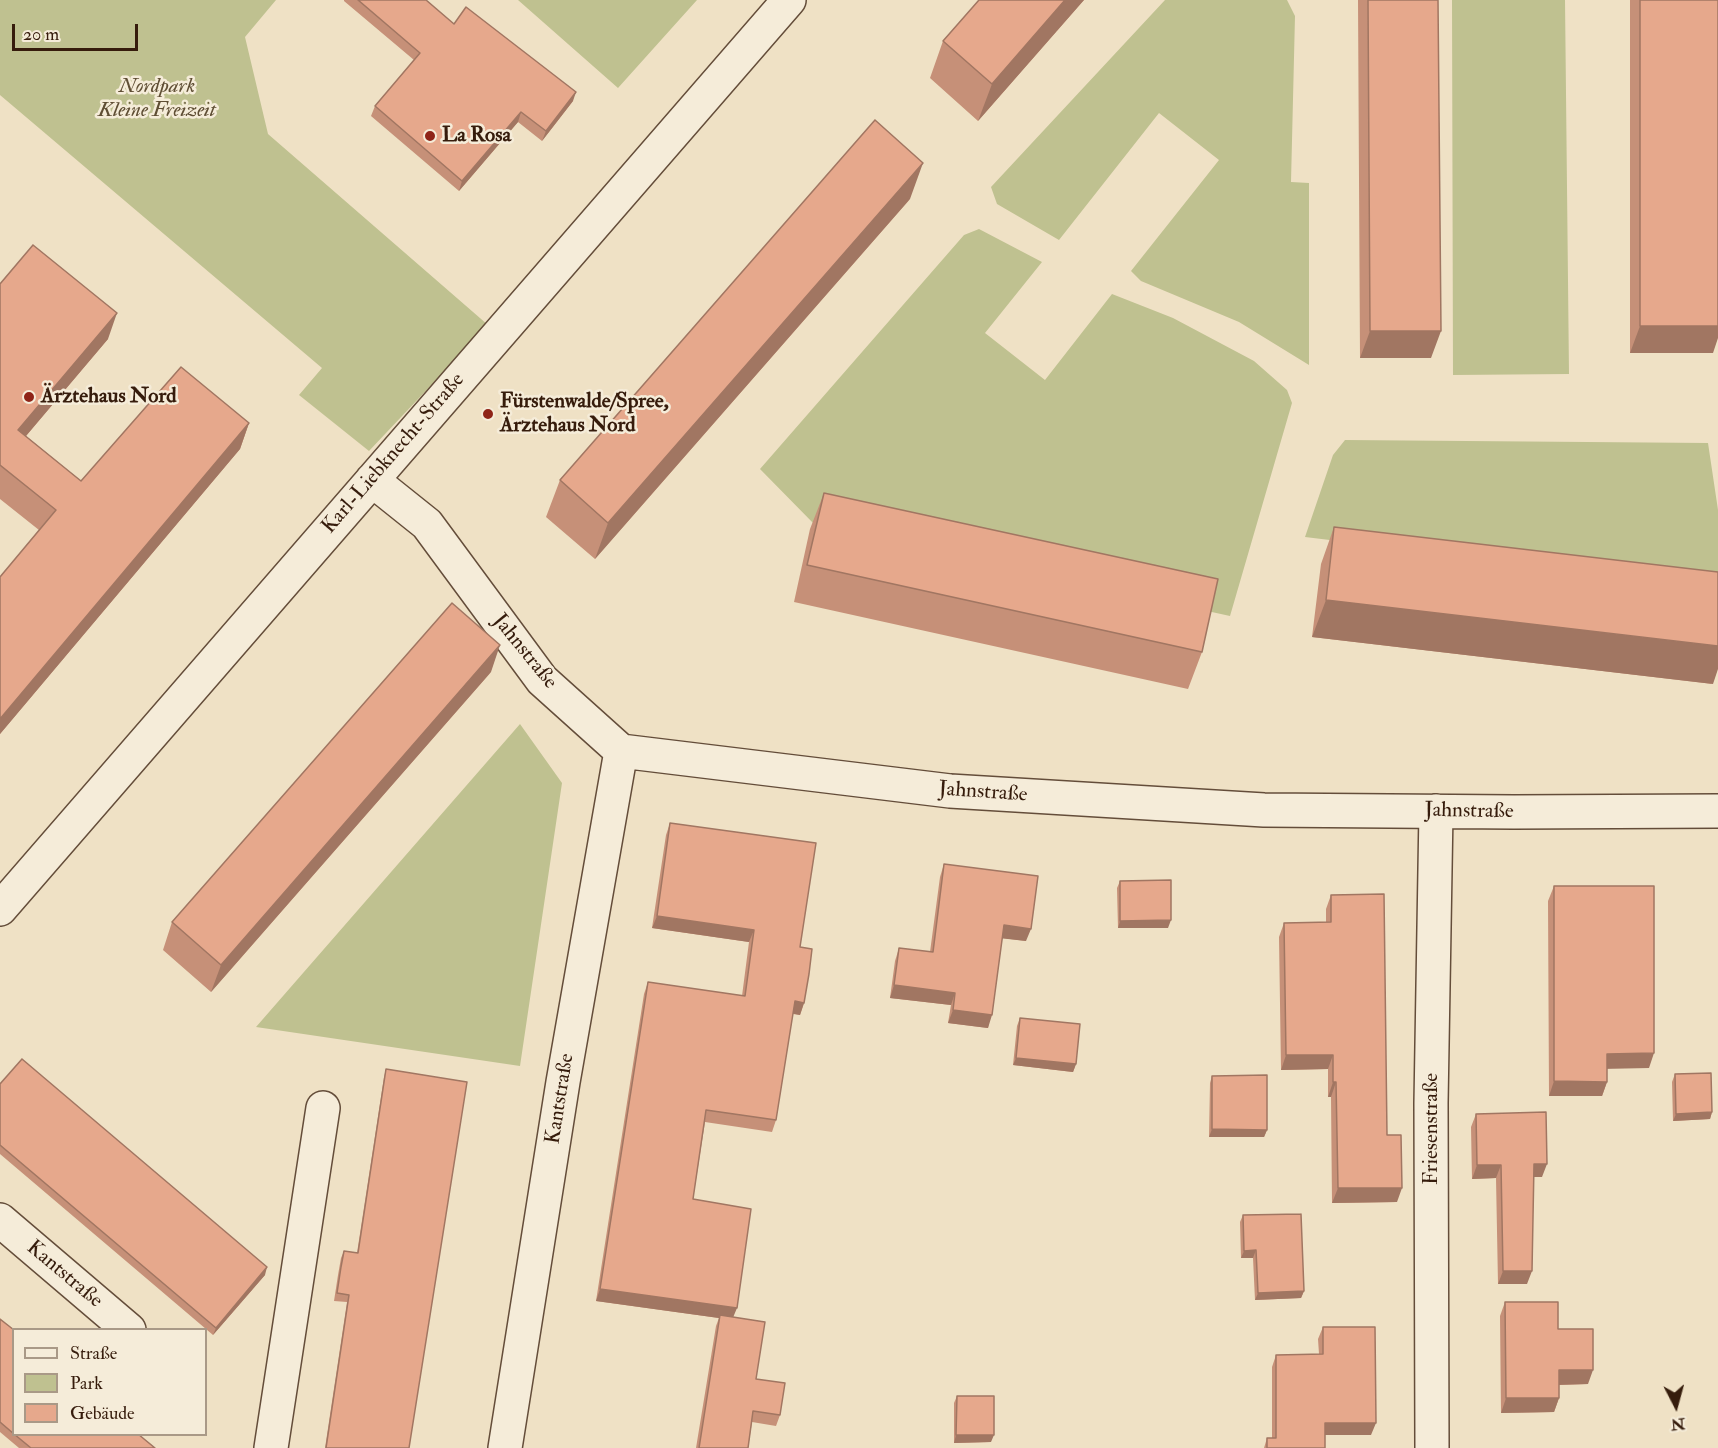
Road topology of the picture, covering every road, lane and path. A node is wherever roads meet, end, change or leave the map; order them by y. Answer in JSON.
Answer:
{"nodes":[{"id":1,"x":789,"y":0,"type":"edge"},
{"id":2,"x":372,"y":480,"type":"junction"},
{"id":3,"x":621,"y":751,"type":"junction"},
{"id":4,"x":1436,"y":811,"type":"junction"},
{"id":5,"x":1718,"y":811,"type":"edge"},
{"id":6,"x":0,"y":909,"type":"edge"},
{"id":7,"x":323,"y":1108,"type":"dead end"},
{"id":8,"x":0,"y":1220,"type":"edge"},
{"id":9,"x":128,"y":1328,"type":"edge"},
{"id":10,"x":271,"y":1448,"type":"edge"},
{"id":11,"x":505,"y":1448,"type":"edge"},
{"id":12,"x":1432,"y":1448,"type":"edge"}],
"edges":[{"from":1,"to":2,"type":"street","name":"Karl-Liebknecht-Straße"},
{"from":2,"to":3,"type":"street","name":"Jahnstraße"},
{"from":2,"to":6,"type":"street","name":"Karl-Liebknecht-Straße"},
{"from":3,"to":4,"type":"street","name":"Jahnstraße"},
{"from":3,"to":11,"type":"street","name":"Kantstraße"},
{"from":4,"to":5,"type":"street","name":"Jahnstraße"},
{"from":4,"to":12,"type":"street","name":"Friesenstraße"},
{"from":7,"to":10,"type":"street"},
{"from":8,"to":9,"type":"street","name":"Kantstraße"}]}
